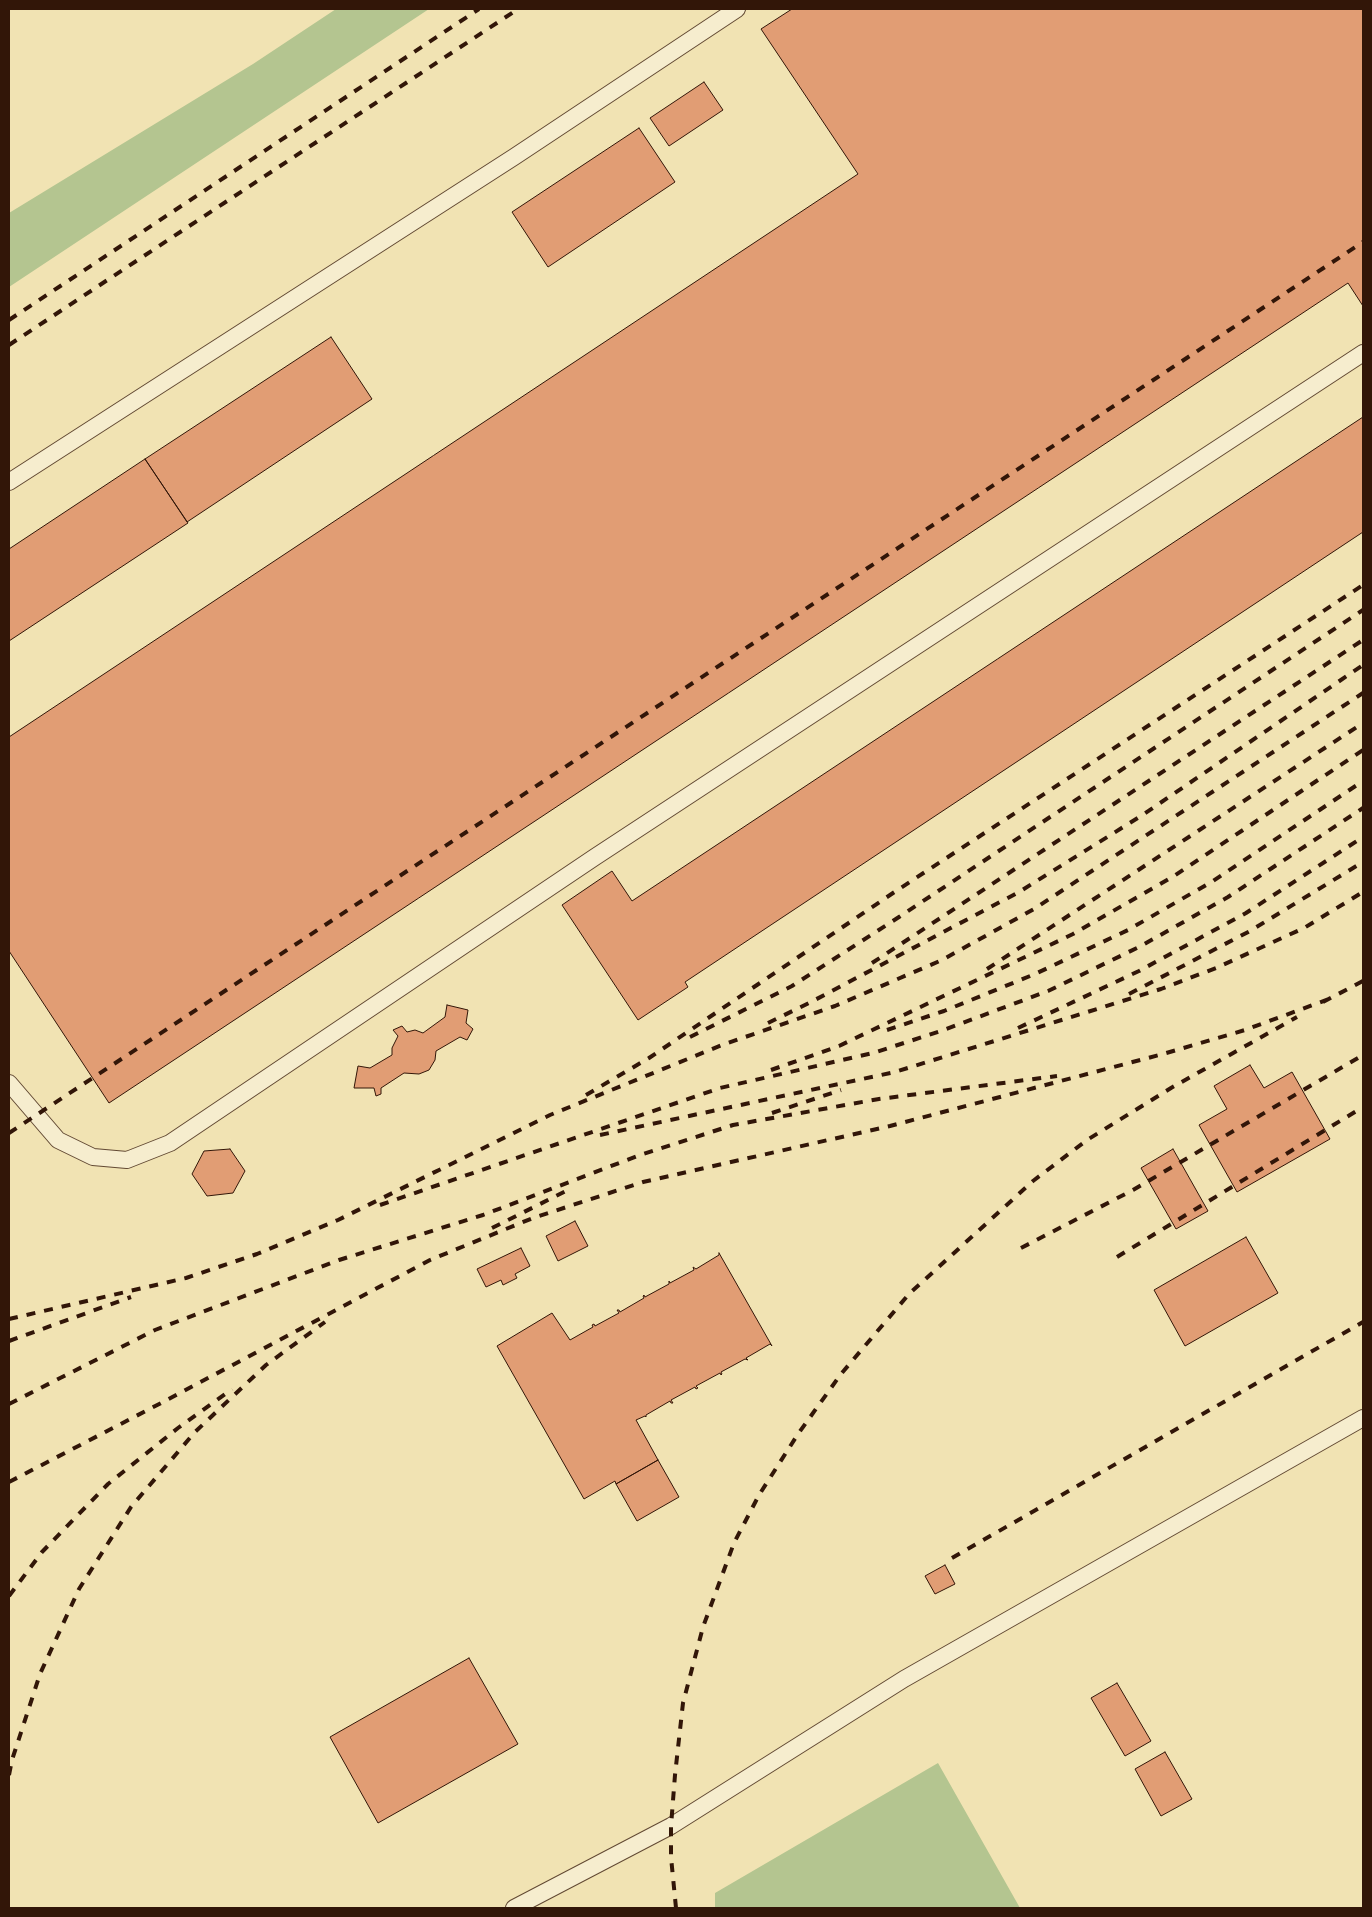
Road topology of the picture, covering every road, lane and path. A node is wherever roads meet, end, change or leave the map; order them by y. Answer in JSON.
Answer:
{"nodes":[{"id":1,"x":737,"y":9,"type":"edge"},
{"id":2,"x":1363,"y":353,"type":"edge"},
{"id":3,"x":9,"y":482,"type":"edge"},
{"id":4,"x":9,"y":1083,"type":"edge"},
{"id":5,"x":1363,"y":1418,"type":"edge"},
{"id":6,"x":514,"y":1908,"type":"edge"}],
"edges":[{"from":1,"to":3,"type":"lane"},
{"from":2,"to":4,"type":"lane"},
{"from":5,"to":6,"type":"lane"}]}
